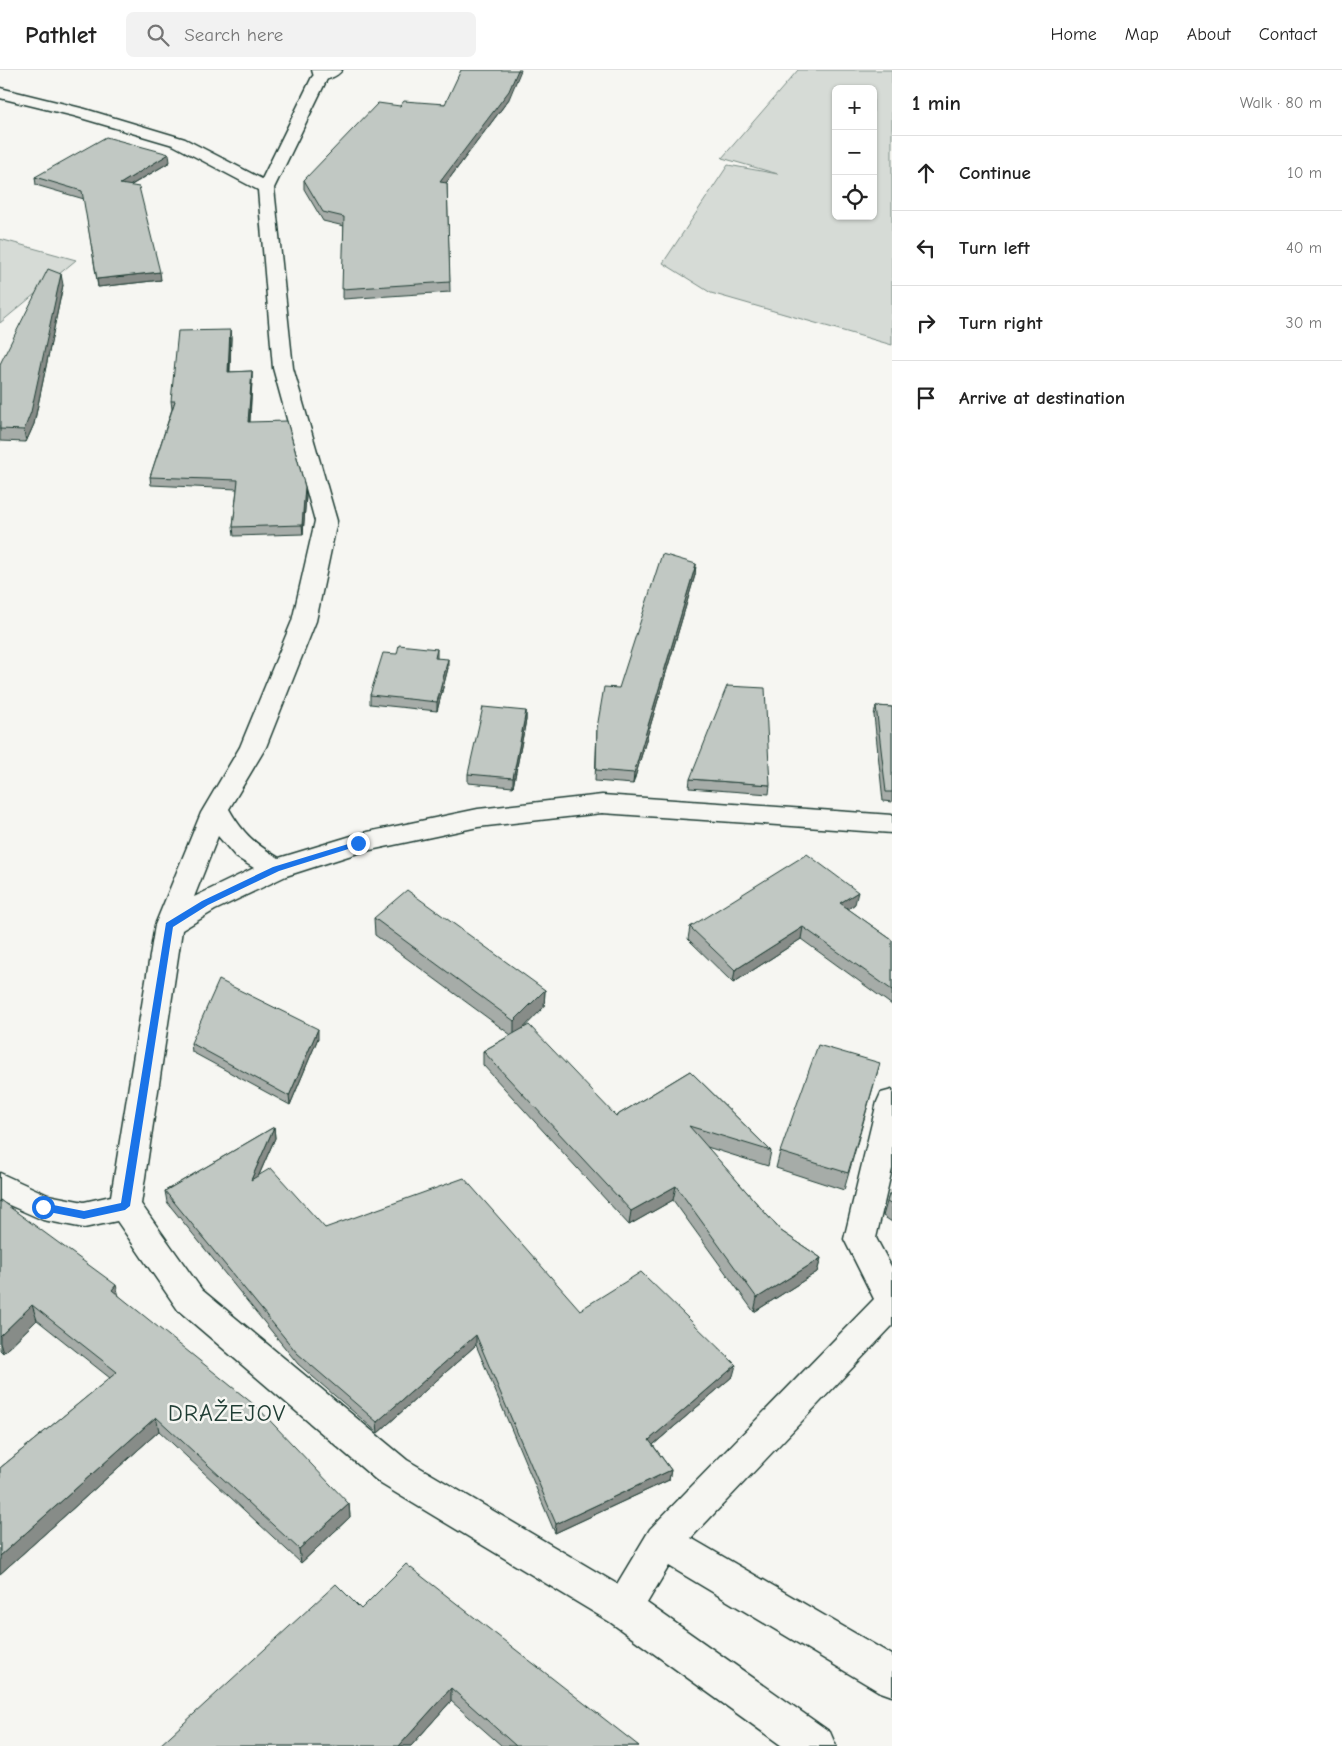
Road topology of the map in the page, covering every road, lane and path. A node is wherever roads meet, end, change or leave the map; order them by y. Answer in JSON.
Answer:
{"nodes":[{"id":1,"x":335,"y":70,"type":"edge"},
{"id":2,"x":320,"y":74,"type":"edge"},
{"id":3,"x":0,"y":93,"type":"edge"},
{"id":4,"x":266,"y":188,"type":"junction"},
{"id":5,"x":216,"y":809,"type":"junction"},
{"id":6,"x":892,"y":824,"type":"edge"},
{"id":7,"x":276,"y":869,"type":"junction"},
{"id":8,"x":169,"y":925,"type":"junction"},
{"id":9,"x":892,"y":1102,"type":"edge"},
{"id":10,"x":0,"y":1186,"type":"edge"},
{"id":11,"x":125,"y":1206,"type":"junction"},
{"id":12,"x":892,"y":1301,"type":"edge"},
{"id":13,"x":663,"y":1542,"type":"junction"},
{"id":14,"x":623,"y":1609,"type":"junction"},
{"id":15,"x":892,"y":1677,"type":"edge"},
{"id":16,"x":816,"y":1746,"type":"edge"}],
"edges":[{"from":1,"to":2,"type":"street"},
{"from":2,"to":4,"type":"street"},
{"from":3,"to":4,"type":"street"},
{"from":4,"to":5,"type":"street"},
{"from":5,"to":7,"type":"street"},
{"from":5,"to":8,"type":"street"},
{"from":6,"to":7,"type":"street"},
{"from":7,"to":8,"type":"street"},
{"from":8,"to":11,"type":"street"},
{"from":9,"to":12,"type":"street"},
{"from":10,"to":11,"type":"street"},
{"from":11,"to":14,"type":"street"},
{"from":12,"to":13,"type":"street"},
{"from":13,"to":14,"type":"street"},
{"from":13,"to":15,"type":"street"},
{"from":14,"to":16,"type":"street"}]}
